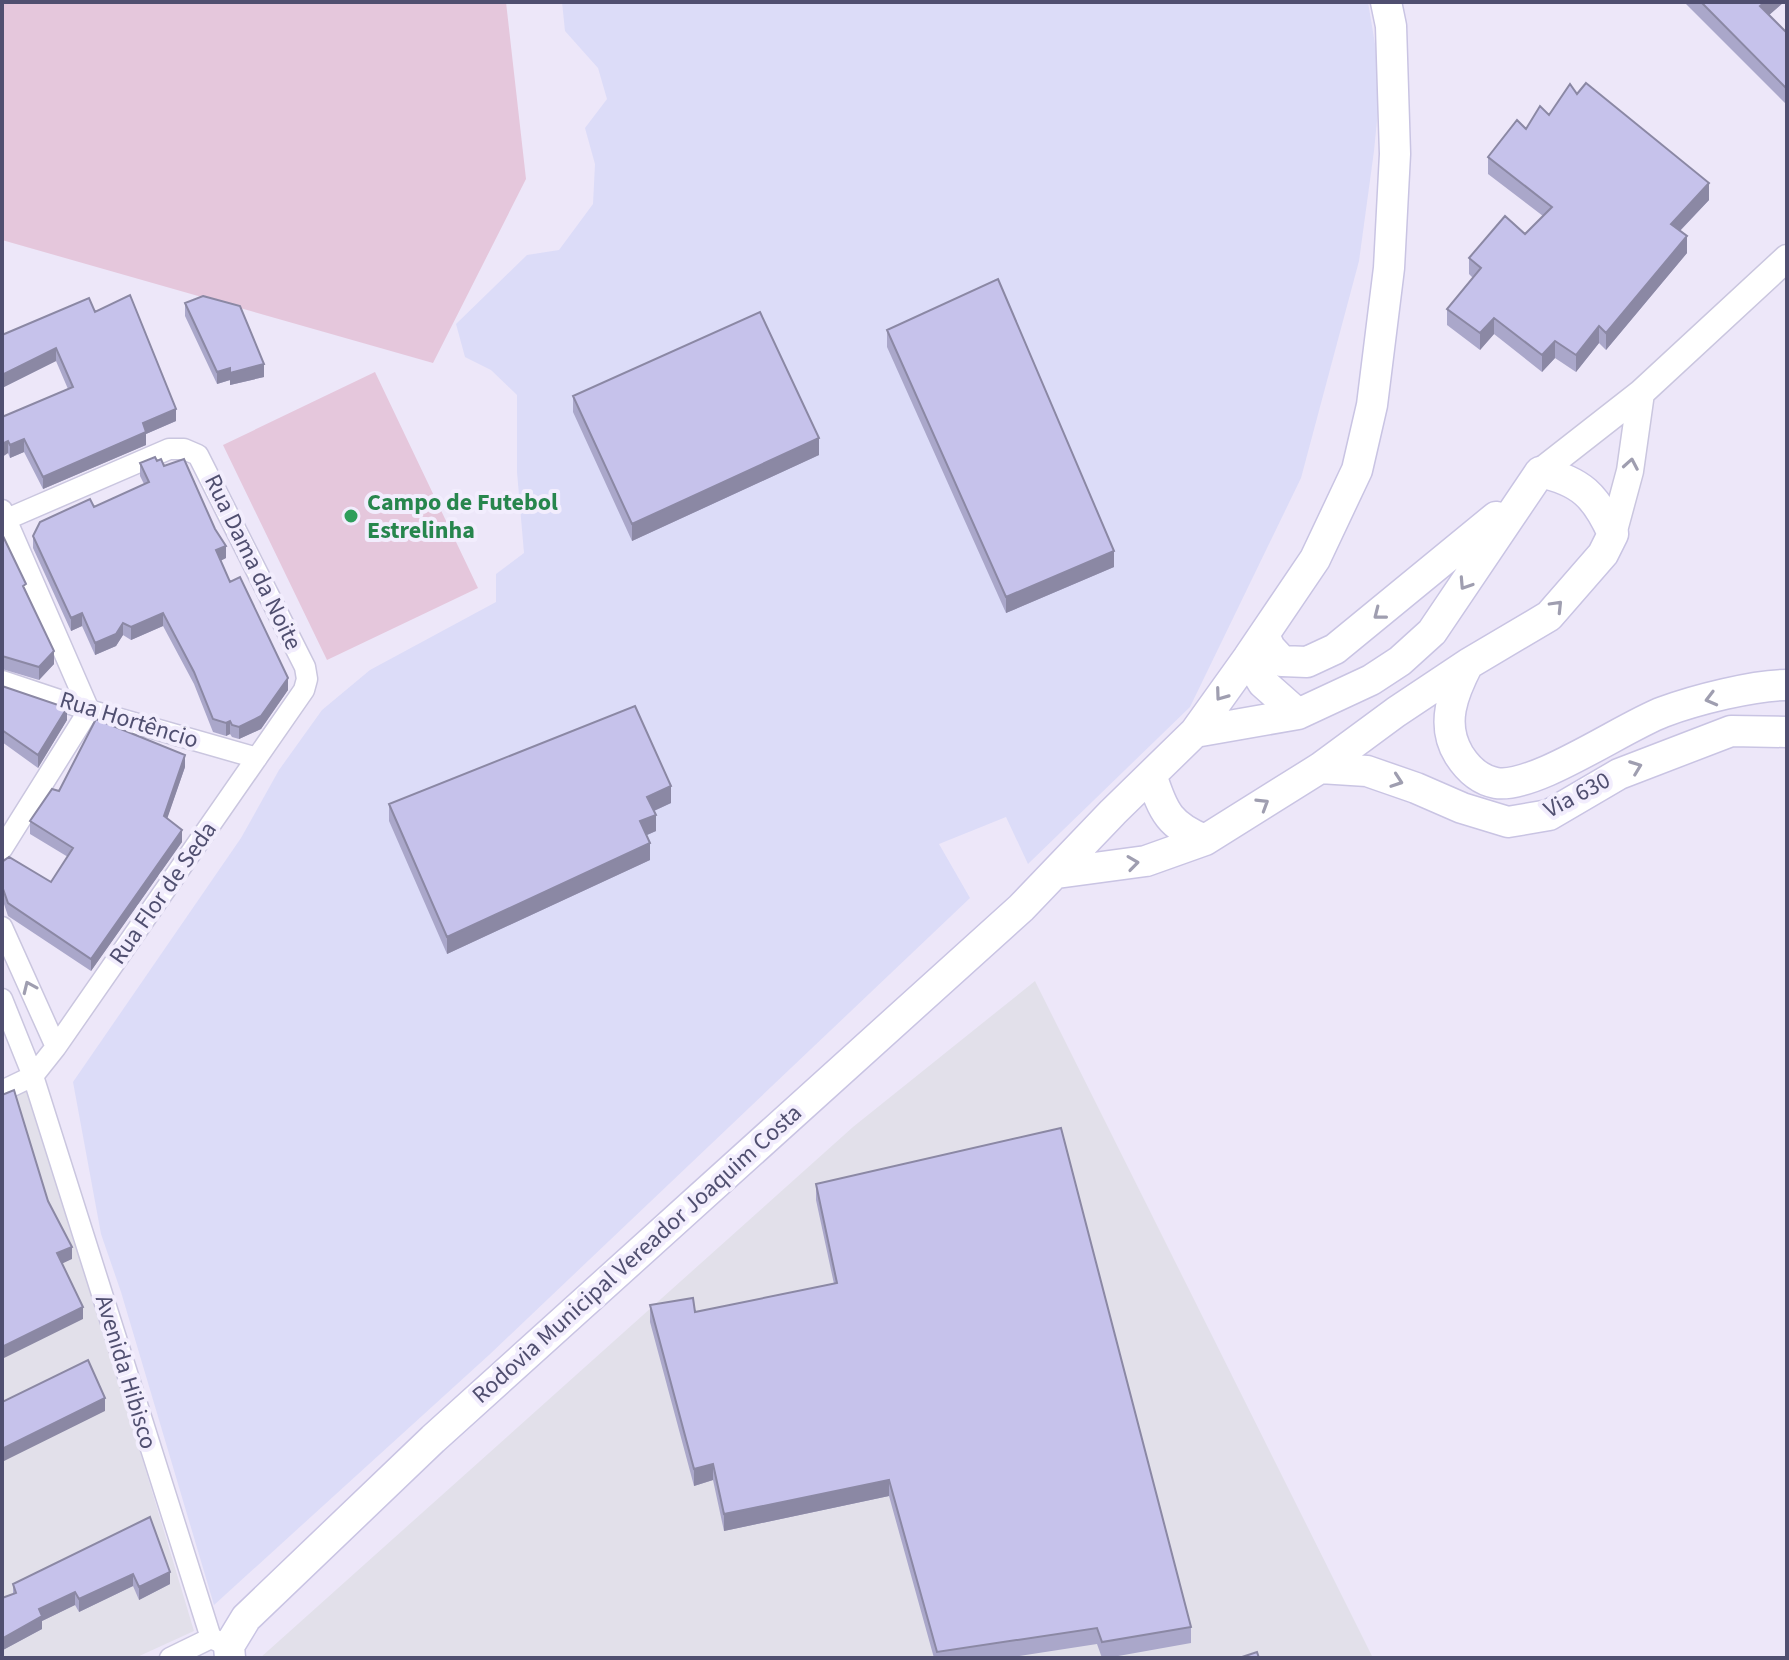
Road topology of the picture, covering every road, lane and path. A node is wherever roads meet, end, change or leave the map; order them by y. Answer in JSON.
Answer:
{"nodes":[{"id":1,"x":1386,"y":2,"type":"edge"},
{"id":2,"x":1787,"y":258,"type":"edge"},
{"id":3,"x":1641,"y":393,"type":"junction"},
{"id":4,"x":1533,"y":483,"type":"junction"},
{"id":5,"x":4,"y":514,"type":"edge"},
{"id":6,"x":1613,"y":534,"type":"junction"},
{"id":7,"x":1256,"y":646,"type":"junction"},
{"id":8,"x":1468,"y":664,"type":"junction"},
{"id":9,"x":307,"y":679,"type":"joint"},
{"id":10,"x":2,"y":681,"type":"edge"},
{"id":11,"x":1787,"y":685,"type":"edge"},
{"id":12,"x":89,"y":710,"type":"junction"},
{"id":13,"x":1298,"y":714,"type":"junction"},
{"id":14,"x":1195,"y":732,"type":"junction"},
{"id":15,"x":1787,"y":732,"type":"edge"},
{"id":16,"x":257,"y":758,"type":"junction"},
{"id":17,"x":1320,"y":768,"type":"junction"},
{"id":18,"x":1152,"y":777,"type":"junction"},
{"id":19,"x":1205,"y":840,"type":"junction"},
{"id":20,"x":2,"y":849,"type":"edge"},
{"id":21,"x":1057,"y":873,"type":"junction"},
{"id":22,"x":2,"y":927,"type":"edge"},
{"id":23,"x":2,"y":999,"type":"edge"},
{"id":24,"x":56,"y":1047,"type":"junction"},
{"id":25,"x":33,"y":1076,"type":"junction"},
{"id":26,"x":2,"y":1091,"type":"edge"},
{"id":27,"x":223,"y":1647,"type":"edge"},
{"id":28,"x":170,"y":1658,"type":"edge"}],
"edges":[{"from":1,"to":7,"type":"main road"},
{"from":2,"to":3,"type":"street"},
{"from":3,"to":4,"type":"street"},
{"from":6,"to":3,"type":"street","one_way":true},
{"from":4,"to":6,"type":"main road"},
{"from":4,"to":7,"type":"main road","one_way":true},
{"from":4,"to":13,"type":"main road","one_way":true},
{"from":5,"to":9,"type":"street","name":"Rua Dama da Noite"},
{"from":5,"to":12,"type":"street"},
{"from":8,"to":6,"type":"main road","one_way":true},
{"from":7,"to":13,"type":"main road"},
{"from":7,"to":14,"type":"main road","one_way":true},
{"from":11,"to":8,"type":"main road","name":"Via 630","one_way":true},
{"from":8,"to":17,"type":"main road"},
{"from":9,"to":16,"type":"street","name":"Rua Flor de Seda"},
{"from":10,"to":12,"type":"street","name":"Rua Hortêncio"},
{"from":12,"to":16,"type":"street","name":"Rua Hortêncio"},
{"from":12,"to":20,"type":"street"},
{"from":13,"to":14,"type":"main road"},
{"from":14,"to":18,"type":"main road","name":"Rodovia Municipal Vereador Joaquim Costa"},
{"from":17,"to":15,"type":"main road","name":"Via 630","one_way":true},
{"from":16,"to":24,"type":"street","name":"Rua Flor de Seda"},
{"from":19,"to":17,"type":"main road","one_way":true},
{"from":18,"to":19,"type":"main road"},
{"from":18,"to":21,"type":"main road","name":"Rodovia Municipal Vereador Joaquim Costa"},
{"from":21,"to":19,"type":"main road","one_way":true},
{"from":21,"to":27,"type":"main road","name":"Rodovia Municipal Vereador Joaquim Costa"},
{"from":24,"to":22,"type":"street","one_way":true},
{"from":23,"to":25,"type":"street","name":"Avenida Hibisco"},
{"from":24,"to":25,"type":"street","name":"Rua Flor de Seda"},
{"from":25,"to":26,"type":"street","name":"Rua Flor de Seda"},
{"from":25,"to":27,"type":"street","name":"Avenida Hibisco"},
{"from":27,"to":28,"type":"street"}]}
